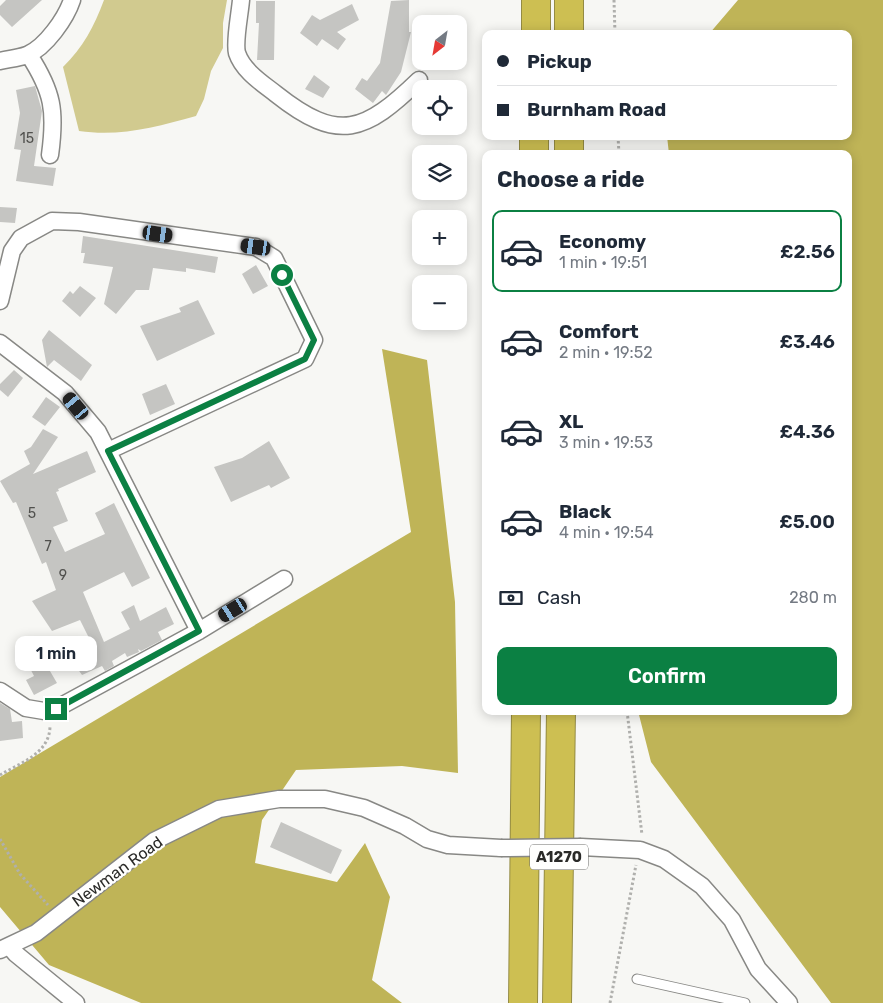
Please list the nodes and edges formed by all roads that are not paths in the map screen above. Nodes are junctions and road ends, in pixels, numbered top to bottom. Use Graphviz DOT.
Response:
graph roads {
  1 [pos="72,0"];
  2 [pos="241,0"];
  3 [pos="536,0"];
  4 [pos="569,0"];
  5 [pos="536,30"];
  6 [pos="569,30"];
  7 [pos="29,55"];
  8 [pos="0,61"];
  9 [pos="412,87"];
  10 [pos="50,155"];
  11 [pos="0,301"];
  12 [pos="0,342"];
  13 [pos="108,451"];
  14 [pos="284,579"];
  15 [pos="199,631"];
  16 [pos="0,690"];
  17 [pos="526,715"];
  18 [pos="561,715"];
  19 [pos="5,948"];
  20 [pos="637,980"];
  21 [pos="76,1003"];
  22 [pos="523,1003"];
  23 [pos="557,1003"];
  24 [pos="745,1003"];
  25 [pos="789,1003"];
  1 -- 7 [label="street"];
  2 -- 9 [label="street"];
  3 -- 5 [label="highway"];
  4 -- 6 [label="highway"];
  7 -- 8 [label="street"];
  7 -- 10 [label="street"];
  11 -- 13 [label="street"];
  12 -- 13 [label="street"];
  13 -- 15 [label="street"];
  14 -- 15 [label="street"];
  15 -- 16 [label="street"];
  17 -- 22 [label="highway, A1270"];
  18 -- 23 [label="highway, A1270"];
  19 -- 21 [label="street"];
  19 -- 25 [label="street, Newman Road, bridge"];
  20 -- 24 [label="lane"];
}
